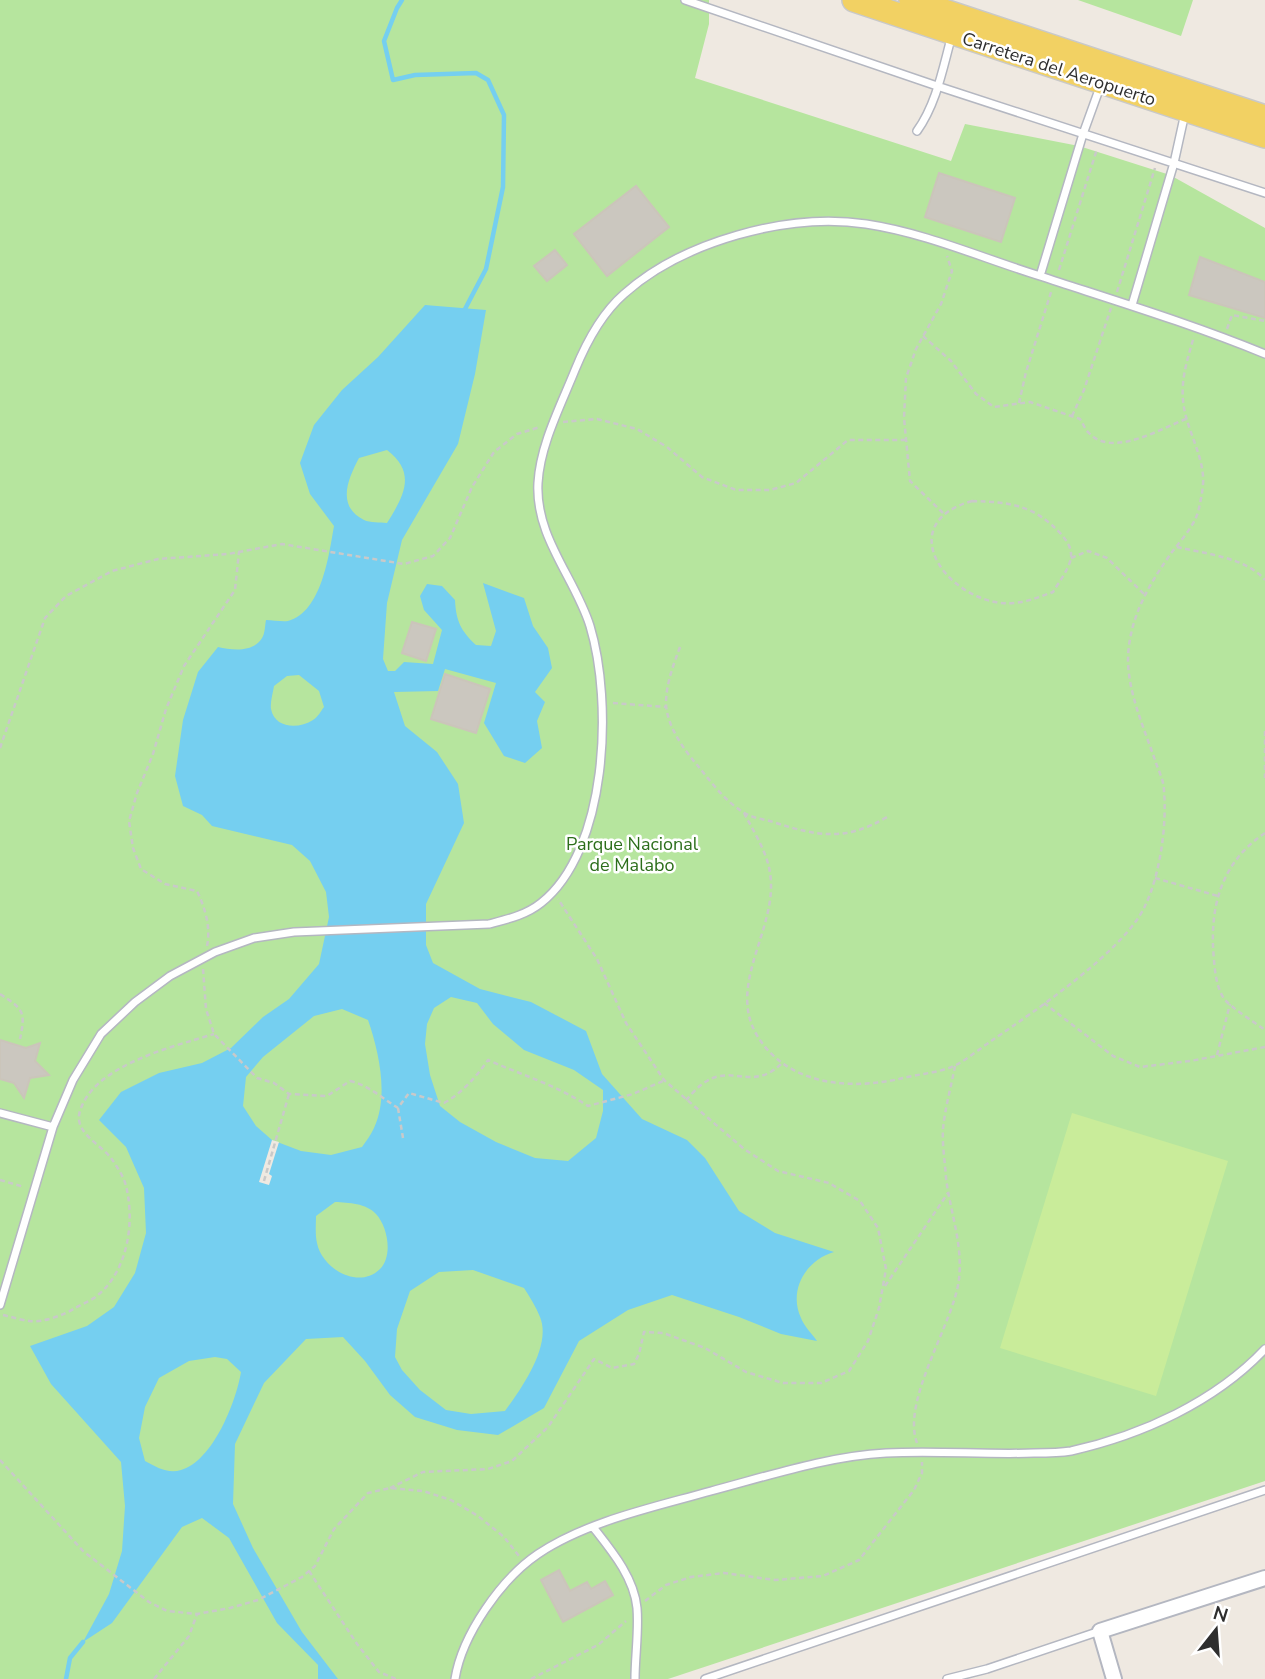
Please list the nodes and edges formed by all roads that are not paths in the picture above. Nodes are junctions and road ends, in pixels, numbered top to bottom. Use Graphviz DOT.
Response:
graph roads {
  1 [pos="685,0"];
  2 [pos="854,0"];
  3 [pos="911,0"];
  4 [pos="941,6"];
  5 [pos="952,34"];
  6 [pos="1101,83"];
  7 [pos="937,86"];
  8 [pos="1186,110"];
  9 [pos="1265,117"];
  10 [pos="917,131"];
  11 [pos="1083,134"];
  12 [pos="1265,136"];
  13 [pos="1174,163"];
  14 [pos="1265,193"];
  15 [pos="1040,276"];
  16 [pos="1132,305"];
  17 [pos="1265,354"];
  18 [pos="0,1113"];
  19 [pos="52,1127"];
  20 [pos="0,1305"];
  21 [pos="1265,1349"];
  22 [pos="1265,1490"];
  23 [pos="593,1527"];
  24 [pos="1265,1578"];
  25 [pos="1100,1631"];
  26 [pos="455,1679"];
  27 [pos="635,1679"];
  28 [pos="705,1679"];
  29 [pos="947,1679"];
  30 [pos="1114,1679"];
  1 -- 7 [label="lane"];
  2 -- 5 [label="main road, Carretera del Aeropuerto"];
  3 -- 4 [label="main road, Carretera del Aeropuerto"];
  4 -- 5 [label="street"];
  4 -- 9 [label="main road, Carretera del Aeropuerto"];
  5 -- 6 [label="main road, Carretera del Aeropuerto"];
  5 -- 7 [label="lane"];
  6 -- 8 [label="main road, Carretera del Aeropuerto"];
  6 -- 11 [label="lane"];
  7 -- 10 [label="lane"];
  7 -- 11 [label="lane"];
  8 -- 12 [label="main road, Carretera del Aeropuerto"];
  8 -- 13 [label="lane"];
  11 -- 13 [label="lane"];
  11 -- 15 [label="lane"];
  13 -- 14 [label="lane"];
  13 -- 16 [label="lane"];
  15 -- 16 [label="lane"];
  15 -- 19 [label="lane"];
  16 -- 17 [label="lane"];
  18 -- 19 [label="lane"];
  19 -- 20 [label="lane"];
  21 -- 23 [label="lane"];
  22 -- 28 [label="lane"];
  23 -- 26 [label="lane"];
  23 -- 27 [label="lane"];
  24 -- 25 [label="street"];
  25 -- 29 [label="lane"];
  25 -- 30 [label="street"];
}
